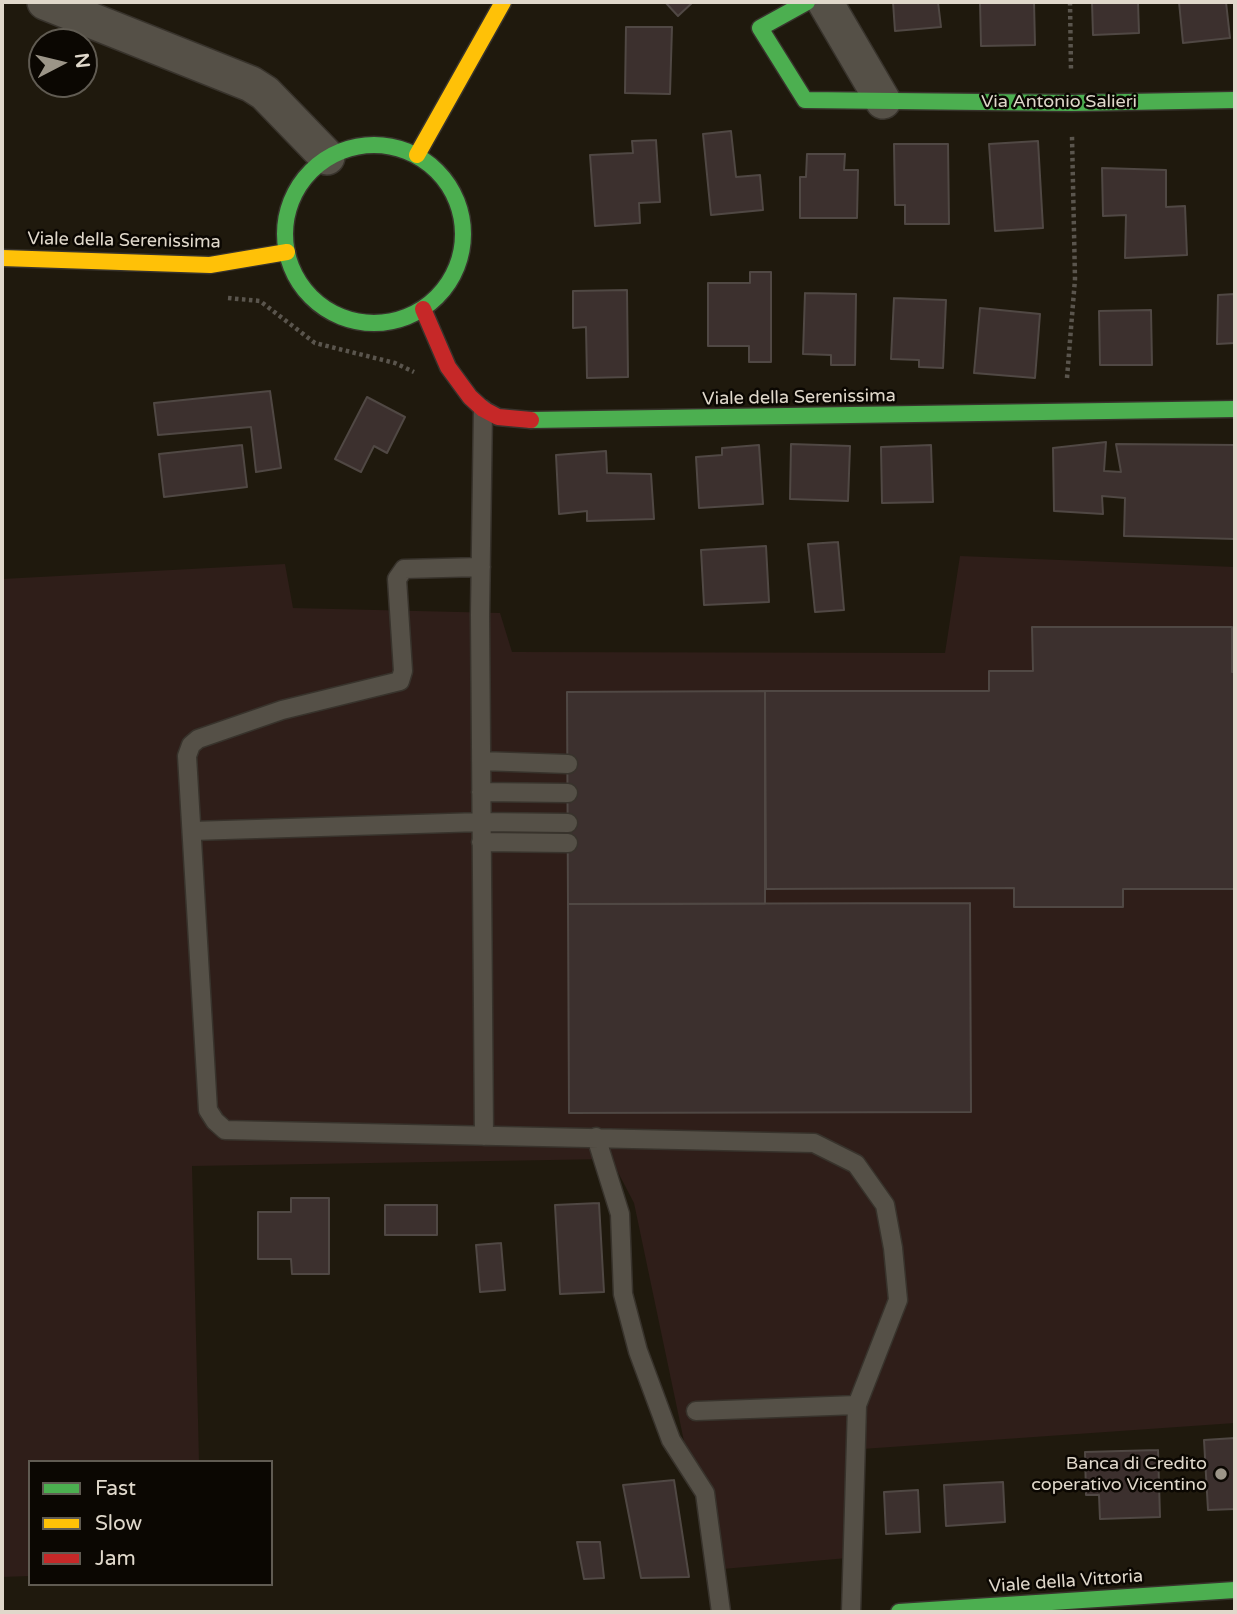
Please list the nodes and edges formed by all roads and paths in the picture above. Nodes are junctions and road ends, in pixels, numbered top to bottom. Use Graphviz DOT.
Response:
graph roads {
  1 [pos="46,2"];
  2 [pos="503,2"];
  3 [pos="807,2"];
  4 [pos="825,2"];
  5 [pos="1070,2"];
  6 [pos="1235,100"];
  7 [pos="883,101"];
  8 [pos="1072,103"];
  9 [pos="417,155"];
  10 [pos="327,157"];
  11 [pos="286,252"];
  12 [pos="2,258"];
  13 [pos="423,309"];
  14 [pos="1235,410"];
  15 [pos="1064,412"];
  16 [pos="490,413"];
  17 [pos="481,566"];
  18 [pos="481,801"];
  19 [pos="568,803"];
  20 [pos="192,831"];
  21 [pos="484,1136"];
  22 [pos="596,1137"];
  23 [pos="857,1405"];
  24 [pos="696,1410"];
  25 [pos="1213,1598"];
  26 [pos="721,1612"];
  27 [pos="851,1612"];
  28 [pos="915,1612"];
  1 -- 10 [label="street"];
  2 -- 9 [label="street"];
  3 -- 7 [label="street, Via Antonio Salieri"];
  4 -- 7 [label="street"];
  5 -- 8 [label="path"];
  6 -- 8 [label="street, Via Antonio Salieri"];
  7 -- 8 [label="street, Via Antonio Salieri"];
  8 -- 15 [label="path"];
  9 -- 10 [label="street"];
  9 -- 13 [label="street"];
  10 -- 11 [label="street"];
  11 -- 12 [label="street, Viale della Serenissima"];
  11 -- 13 [label="street"];
  13 -- 16 [label="street"];
  14 -- 15 [label="street, Viale della Serenissima"];
  15 -- 16 [label="street, Viale della Serenissima"];
  16 -- 17 [label="lane"];
  17 -- 18 [label="lane"];
  17 -- 20 [label="lane"];
  18 -- 19 [label="lane"];
  18 -- 19 [label="lane"];
  18 -- 19 [label="lane"];
  18 -- 20 [label="lane"];
  18 -- 21 [label="lane"];
  20 -- 21 [label="lane"];
  21 -- 22 [label="lane"];
  22 -- 23 [label="lane"];
  22 -- 26 [label="lane"];
  23 -- 24 [label="lane"];
  23 -- 27 [label="lane"];
  25 -- 28 [label="street, Viale della Vittoria"];
}
